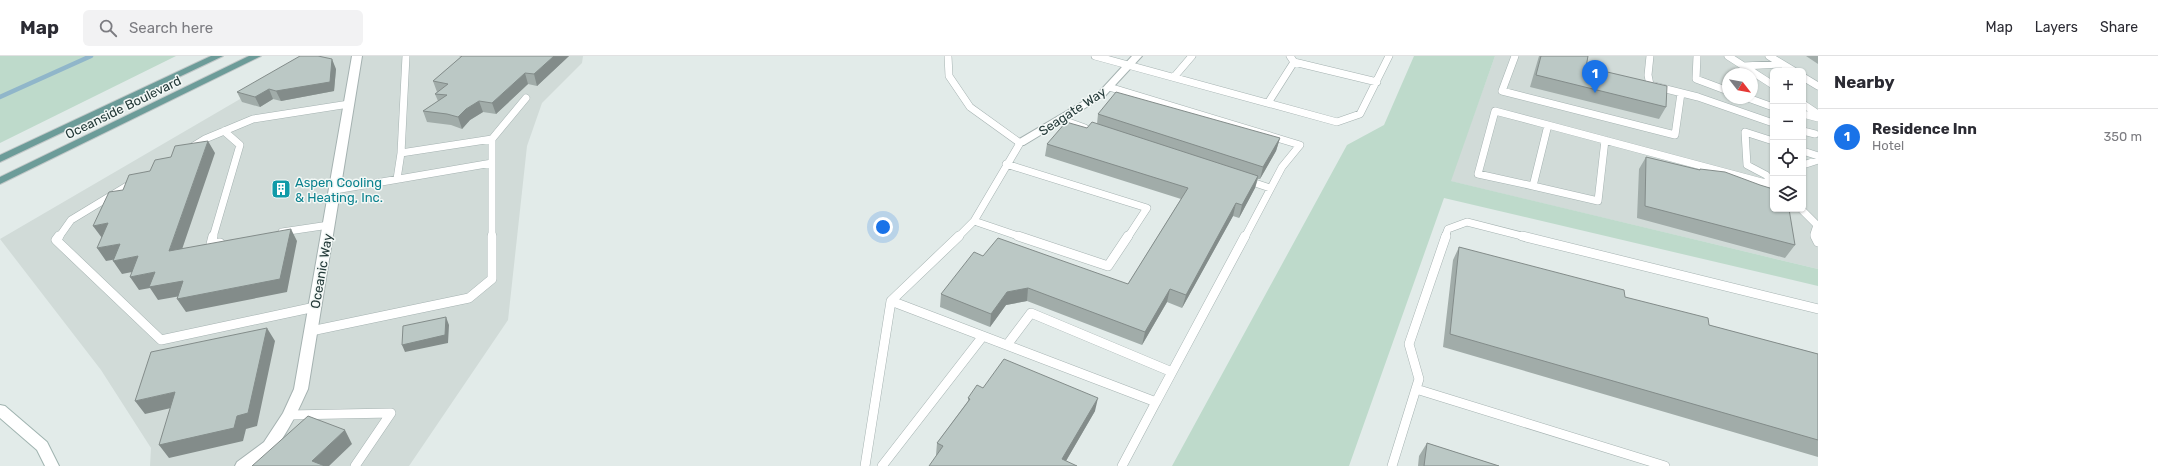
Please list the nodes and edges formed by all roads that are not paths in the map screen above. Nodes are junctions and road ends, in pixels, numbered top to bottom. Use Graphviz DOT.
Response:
graph roads {
  1 [pos="218,56"];
  2 [pos="256,56"];
  3 [pos="357,56"];
  4 [pos="406,56"];
  5 [pos="948,56"];
  6 [pos="1095,56"];
  7 [pos="1137,56"];
  8 [pos="1192,56"];
  9 [pos="1389,56"];
  10 [pos="1515,56"];
  11 [pos="1650,56"];
  12 [pos="1697,56"];
  13 [pos="1728,56"];
  14 [pos="1769,56"];
  15 [pos="1292,59"];
  16 [pos="1782,64"];
  17 [pos="1130,65"];
  18 [pos="1744,66"];
  19 [pos="1789,68"];
  20 [pos="1174,77"];
  21 [pos="1806,79"];
  22 [pos="1377,82"];
  23 [pos="1770,83"];
  24 [pos="1818,86"];
  25 [pos="1109,87"];
  26 [pos="1722,89"];
  27 [pos="1681,92"];
  28 [pos="526,98"];
  29 [pos="1758,102"];
  30 [pos="1268,103"];
  31 [pos="349,104"];
  32 [pos="1770,106"];
  33 [pos="1806,106"];
  34 [pos="1818,114"];
  35 [pos="1806,115"];
  36 [pos="1818,118"];
  37 [pos="1060,119"];
  38 [pos="1770,122"];
  39 [pos="1548,125"];
  40 [pos="1090,129"];
  41 [pos="224,131"];
  42 [pos="1806,132"];
  43 [pos="1817,134"];
  44 [pos="492,139"];
  45 [pos="1605,140"];
  46 [pos="1770,140"];
  47 [pos="1020,143"];
  48 [pos="185,151"];
  49 [pos="1806,152"];
  50 [pos="401,153"];
  51 [pos="1818,156"];
  52 [pos="0,159"];
  53 [pos="1818,160"];
  54 [pos="492,163"];
  55 [pos="1006,164"];
  56 [pos="1806,164"];
  57 [pos="1769,174"];
  58 [pos="1240,178"];
  59 [pos="397,179"];
  60 [pos="138,180"];
  61 [pos="0,181"];
  62 [pos="1770,182"];
  63 [pos="1534,186"];
  64 [pos="1270,188"];
  65 [pos="335,190"];
  66 [pos="1804,212"];
  67 [pos="974,222"];
  68 [pos="329,225"];
  69 [pos="274,234"];
  70 [pos="226,242"];
  71 [pos="1818,242"];
  72 [pos="891,301"];
  73 [pos="315,307"];
  74 [pos="1818,309"];
  75 [pos="311,331"];
  76 [pos="983,336"];
  77 [pos="1006,345"];
  78 [pos="1172,372"];
  79 [pos="1416,389"];
  80 [pos="1156,402"];
  81 [pos="0,410"];
  82 [pos="289,415"];
  83 [pos="52,466"];
  84 [pos="242,466"];
  85 [pos="355,466"];
  86 [pos="865,466"];
  87 [pos="882,466"];
  88 [pos="1122,466"];
  89 [pos="1392,466"];
  90 [pos="1665,466"];
  1 -- 52 [label="main road, Oceanside Boulevard"];
  2 -- 61 [label="main road, Oceanside Boulevard"];
  3 -- 31 [label="street, Oceanic Way"];
  4 -- 50 [label="lane"];
  5 -- 47 [label="lane"];
  6 -- 17 [label="lane"];
  7 -- 17 [label="street, Seagate Way"];
  8 -- 20 [label="lane"];
  9 -- 22 [label="lane"];
  10 -- 27 [label="lane"];
  11 -- 27 [label="lane"];
  12 -- 26 [label="lane"];
  13 -- 18 [label="lane"];
  14 -- 16 [label="lane"];
  15 -- 22 [label="lane"];
  15 -- 30 [label="lane"];
  16 -- 18 [label="lane"];
  16 -- 19 [label="lane"];
  17 -- 20 [label="lane"];
  17 -- 25 [label="street, Seagate Way"];
  18 -- 23 [label="lane"];
  20 -- 30 [label="lane"];
  21 -- 24 [label="lane"];
  22 -- 30 [label="lane"];
  25 -- 37 [label="street, Seagate Way"];
  25 -- 64 [label="lane"];
  27 -- 38 [label="lane"];
  28 -- 44 [label="lane"];
  29 -- 32 [label="lane"];
  31 -- 41 [label="lane"];
  31 -- 65 [label="street, Oceanic Way"];
  33 -- 34 [label="lane"];
  35 -- 36 [label="lane"];
  37 -- 40 [label="lane"];
  37 -- 47 [label="street, Seagate Way"];
  39 -- 45 [label="lane"];
  39 -- 63 [label="lane"];
  39 -- 63 [label="lane"];
  41 -- 48 [label="lane"];
  41 -- 70 [label="lane"];
  42 -- 43 [label="lane"];
  44 -- 50 [label="lane"];
  44 -- 54 [label="lane"];
  45 -- 62 [label="lane"];
  45 -- 63 [label="lane"];
  46 -- 57 [label="lane"];
  47 -- 55 [label="lane"];
  49 -- 51 [label="lane"];
  50 -- 59 [label="lane"];
  53 -- 56 [label="lane"];
  54 -- 59 [label="lane"];
  54 -- 75 [label="lane"];
  55 -- 67 [label="lane"];
  55 -- 67 [label="lane"];
  58 -- 64 [label="lane"];
  59 -- 65 [label="lane"];
  60 -- 73 [label="lane"];
  64 -- 78 [label="lane"];
  65 -- 68 [label="street, Oceanic Way"];
  66 -- 71 [label="lane"];
  67 -- 72 [label="lane"];
  68 -- 69 [label="lane"];
  68 -- 73 [label="street, Oceanic Way"];
  72 -- 76 [label="lane"];
  72 -- 86 [label="lane"];
  73 -- 75 [label="street, Oceanic Way"];
  74 -- 79 [label="lane"];
  75 -- 82 [label="street, Oceanic Way"];
  76 -- 77 [label="lane"];
  76 -- 87 [label="lane"];
  77 -- 78 [label="lane"];
  77 -- 80 [label="lane"];
  78 -- 80 [label="lane"];
  79 -- 89 [label="lane"];
  79 -- 90 [label="lane"];
  80 -- 88 [label="lane"];
  81 -- 83 [label="street"];
  82 -- 84 [label="street, Oceanic Way"];
  82 -- 85 [label="lane"];
}
